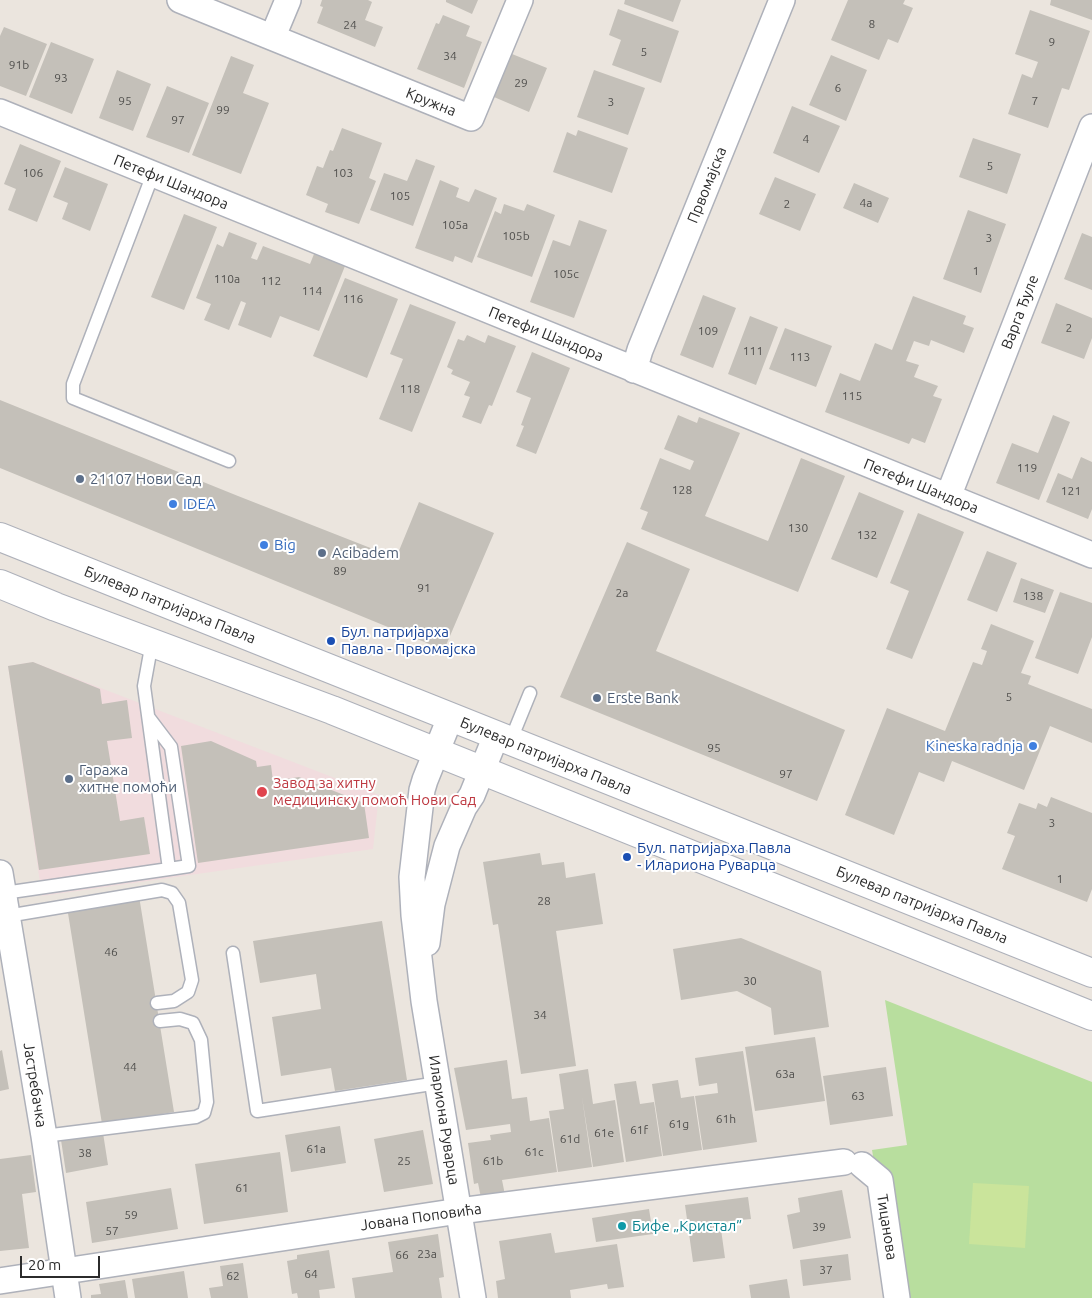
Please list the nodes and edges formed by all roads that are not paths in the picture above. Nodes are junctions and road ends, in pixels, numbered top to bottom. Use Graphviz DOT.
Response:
graph roads {
  1 [pos="180,0"];
  2 [pos="288,0"];
  3 [pos="520,0"];
  4 [pos="782,0"];
  5 [pos="273,36"];
  6 [pos="0,112"];
  7 [pos="1092,127"];
  8 [pos="153,174"];
  9 [pos="634,370"];
  10 [pos="229,462"];
  11 [pos="948,497"];
  12 [pos="0,537"];
  13 [pos="1092,555"];
  14 [pos="0,584"];
  15 [pos="152,642"];
  16 [pos="530,693"];
  17 [pos="148,717"];
  18 [pos="450,718"];
  19 [pos="503,739"];
  20 [pos="436,751"];
  21 [pos="482,770"];
  22 [pos="169,869"];
  23 [pos="4,894"];
  24 [pos="233,953"];
  25 [pos="1092,973"];
  26 [pos="424,1001"];
  27 [pos="157,1003"];
  28 [pos="1092,1016"];
  29 [pos="160,1021"];
  30 [pos="438,1083"];
  31 [pos="44,1136"];
  32 [pos="853,1163"];
  33 [pos="459,1211"];
  34 [pos="64,1271"];
  35 [pos="0,1281"];
  36 [pos="68,1298"];
  37 [pos="473,1298"];
  38 [pos="897,1298"];
  1 -- 5 [label="street, Кружна"];
  2 -- 5 [label="street"];
  3 -- 5 [label="street, Кружна"];
  4 -- 9 [label="street, Првомајска"];
  6 -- 8 [label="street, Петефи Шандора"];
  7 -- 11 [label="street, Варга Ђуле"];
  8 -- 9 [label="street, Петефи Шандора"];
  8 -- 10 [label="lane"];
  9 -- 11 [label="street, Петефи Шандора"];
  11 -- 13 [label="street, Петефи Шандора"];
  12 -- 18 [label="main road, Булевар патријарха Павла"];
  14 -- 15 [label="main road"];
  15 -- 17 [label="lane"];
  15 -- 20 [label="main road"];
  16 -- 19 [label="lane"];
  17 -- 22 [label="lane"];
  17 -- 22 [label="lane"];
  18 -- 19 [label="main road, Булевар патријарха Павла"];
  18 -- 20 [label="street, Илариона Руварца"];
  19 -- 21 [label="street, Илариона Руварца"];
  19 -- 25 [label="main road, Булевар патријарха Павла"];
  20 -- 21 [label="main road"];
  20 -- 26 [label="street, Илариона Руварца"];
  21 -- 26 [label="street, Илариона Руварца"];
  21 -- 28 [label="main road"];
  22 -- 23 [label="lane"];
  23 -- 27 [label="lane"];
  23 -- 31 [label="street, Јастребачка"];
  24 -- 30 [label="lane"];
  26 -- 30 [label="street, Илариона Руварца"];
  29 -- 31 [label="lane"];
  30 -- 33 [label="street, Илариона Руварца"];
  31 -- 34 [label="street, Јастребачка"];
  32 -- 33 [label="street, Јована Поповића"];
  32 -- 38 [label="street, Тицанова"];
  33 -- 34 [label="street, Јована Поповића"];
  33 -- 37 [label="street, Илариона Руварца"];
  34 -- 35 [label="street, Јована Поповића"];
  34 -- 36 [label="street, Јастребачка"];
}
